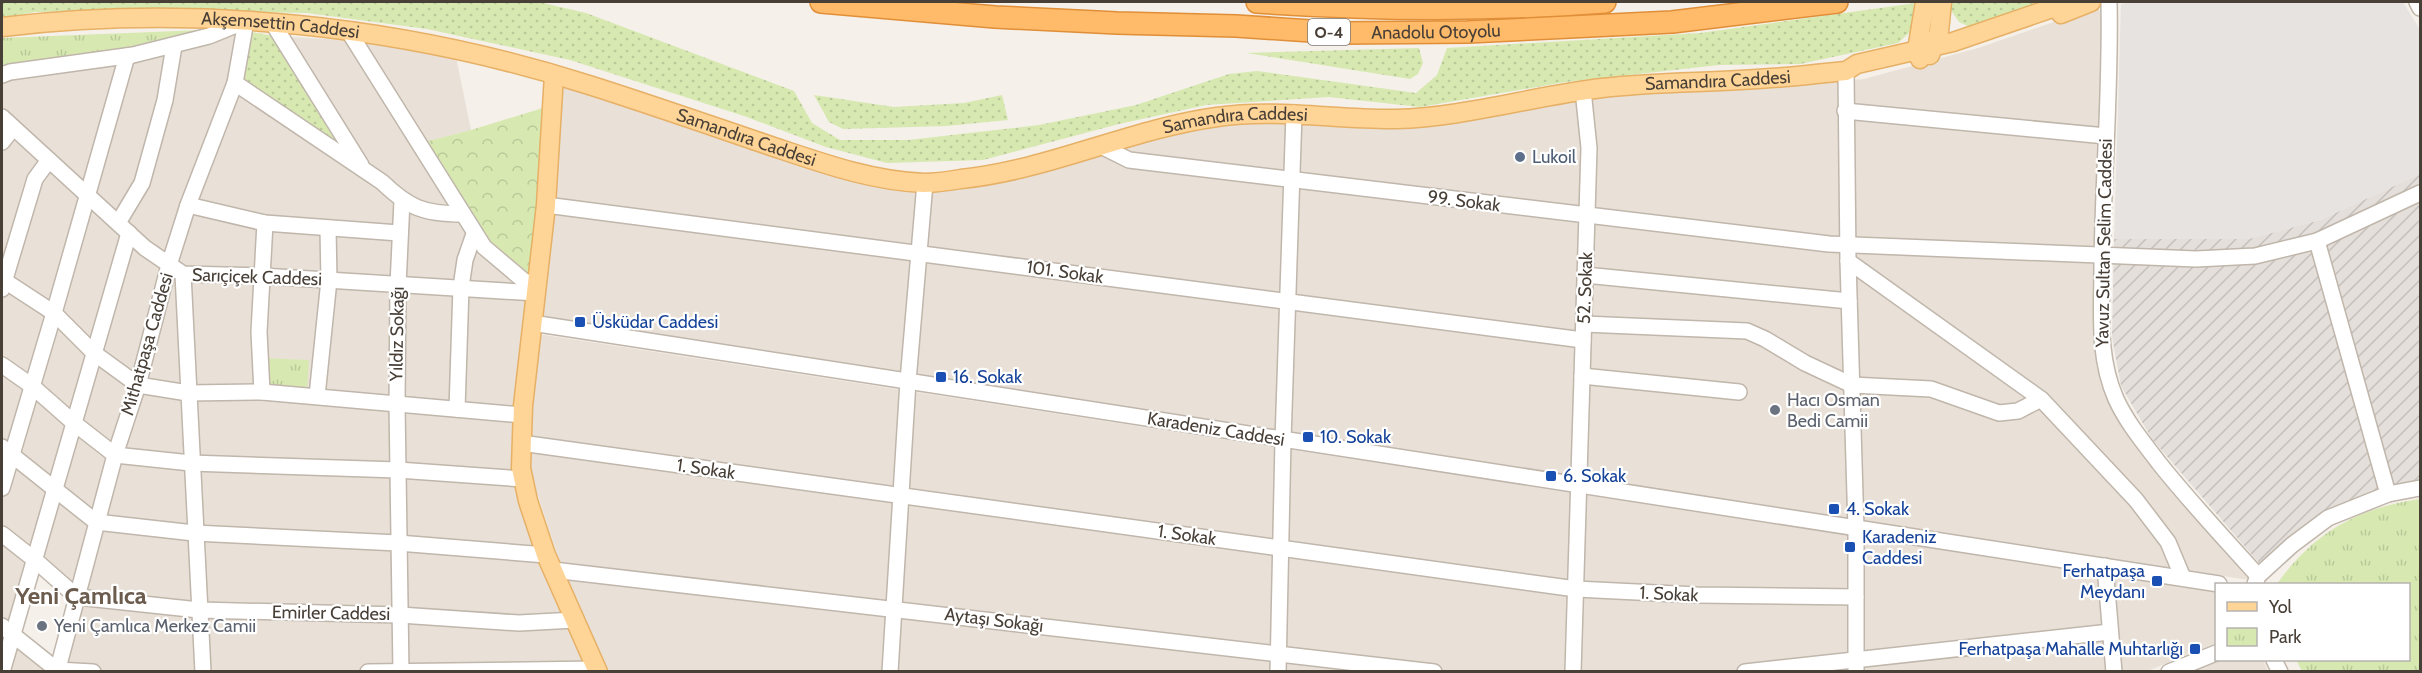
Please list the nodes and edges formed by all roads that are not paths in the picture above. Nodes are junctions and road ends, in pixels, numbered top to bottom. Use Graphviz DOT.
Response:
graph roads {
  1 [pos="821,2"];
  2 [pos="1257,2"];
  3 [pos="1605,2"];
  4 [pos="1837,2"];
  5 [pos="1925,2"];
  6 [pos="1942,2"];
  7 [pos="2070,2"];
  8 [pos="2091,2"];
  9 [pos="2109,2"];
  10 [pos="2416,2"];
  11 [pos="2421,8"];
  12 [pos="246,21"];
  13 [pos="272,22"];
  14 [pos="2,27"];
  15 [pos="1921,27"];
  16 [pos="349,32"];
  17 [pos="1970,35"];
  18 [pos="174,46"];
  19 [pos="1925,53"];
  20 [pos="127,56"];
  21 [pos="1890,56"];
  22 [pos="1846,70"];
  23 [pos="2,75"];
  24 [pos="554,75"];
  25 [pos="235,83"];
  26 [pos="1583,90"];
  27 [pos="1845,111"];
  28 [pos="1294,113"];
  29 [pos="2,117"];
  30 [pos="13,128"];
  31 [pos="2106,136"];
  32 [pos="2,142"];
  33 [pos="1101,146"];
  34 [pos="50,160"];
  35 [pos="364,170"];
  36 [pos="1291,180"];
  37 [pos="925,183"];
  38 [pos="2421,193"];
  39 [pos="88,195"];
  40 [pos="402,201"];
  41 [pos="546,205"];
  42 [pos="188,206"];
  43 [pos="462,214"];
  44 [pos="1587,215"];
  45 [pos="265,223"];
  46 [pos="124,228"];
  47 [pos="328,229"];
  48 [pos="399,233"];
  49 [pos="474,234"];
  50 [pos="2317,241"];
  51 [pos="1847,244"];
  52 [pos="919,252"];
  53 [pos="2102,255"];
  54 [pos="1848,261"];
  55 [pos="169,265"];
  56 [pos="183,274"];
  57 [pos="1585,275"];
  58 [pos="262,276"];
  59 [pos="329,280"];
  60 [pos="2,284"];
  61 [pos="398,285"];
  62 [pos="461,287"];
  63 [pos="536,290"];
  64 [pos="1287,301"];
  65 [pos="1849,301"];
  66 [pos="54,313"];
  67 [pos="532,323"];
  68 [pos="1584,324"];
  69 [pos="1583,340"];
  70 [pos="94,353"];
  71 [pos="2,365"];
  72 [pos="1582,376"];
  73 [pos="908,381"];
  74 [pos="138,385"];
  75 [pos="1852,385"];
  76 [pos="32,386"];
  77 [pos="262,392"];
  78 [pos="1739,392"];
  79 [pos="188,393"];
  80 [pos="317,396"];
  81 [pos="2041,399"];
  82 [pos="397,404"];
  83 [pos="457,409"];
  84 [pos="522,415"];
  85 [pos="74,423"];
  86 [pos="1283,440"];
  87 [pos="521,444"];
  88 [pos="7,451"];
  89 [pos="115,455"];
  90 [pos="191,463"];
  91 [pos="398,470"];
  92 [pos="522,479"];
  93 [pos="1579,486"];
  94 [pos="2,488"];
  95 [pos="2421,488"];
  96 [pos="55,490"];
  97 [pos="2388,494"];
  98 [pos="900,496"];
  99 [pos="96,522"];
  100 [pos="1856,529"];
  101 [pos="194,533"];
  102 [pos="2,534"];
  103 [pos="398,543"];
  104 [pos="1281,548"];
  105 [pos="35,560"];
  106 [pos="549,562"];
  107 [pos="2105,566"];
  108 [pos="2183,578"];
  109 [pos="2257,580"];
  110 [pos="2215,584"];
  111 [pos="1576,589"];
  112 [pos="77,597"];
  113 [pos="1856,597"];
  114 [pos="895,608"];
  115 [pos="199,610"];
  116 [pos="400,615"];
  117 [pos="575,620"];
  118 [pos="7,630"];
  119 [pos="2110,632"];
  120 [pos="1279,653"];
  121 [pos="2215,654"];
  122 [pos="1856,666"];
  123 [pos="598,670"];
  124 [pos="57,671"];
  125 [pos="401,671"];
  126 [pos="2,672"];
  127 [pos="93,672"];
  128 [pos="203,672"];
  129 [pos="368,672"];
  130 [pos="890,672"];
  131 [pos="1278,672"];
  132 [pos="1434,672"];
  133 [pos="1574,672"];
  134 [pos="1745,672"];
  135 [pos="2114,672"];
  136 [pos="2169,672"];
  1 -- 4 [label="highway, Anadolu Otoyolu / O-4"];
  2 -- 3 [label="highway, Anadolu Otoyolu / O-4"];
  5 -- 15 [label="main road"];
  6 -- 17 [label="main road"];
  6 -- 19 [label="main road"];
  7 -- 17 [label="main road, Samandıra Caddesi"];
  8 -- 19 [label="main road"];
  9 -- 31 [label="street, Yavuz Sultan Selim Caddesi"];
  10 -- 11 [label="street"];
  12 -- 13 [label="main road, Akşemsettin Caddesi"];
  12 -- 14 [label="main road, Akşemsettin Caddesi"];
  12 -- 18 [label="street"];
  12 -- 25 [label="street, Mithatpaşa Caddesi"];
  13 -- 16 [label="main road, Akşemsettin Caddesi"];
  13 -- 35 [label="street"];
  15 -- 19 [label="main road"];
  15 -- 21 [label="main road"];
  16 -- 24 [label="main road, Akşemsettin Caddesi"];
  16 -- 43 [label="street"];
  17 -- 19 [label="main road, Samandıra Caddesi"];
  18 -- 20 [label="street"];
  18 -- 46 [label="street"];
  19 -- 21 [label="main road, Samandıra Caddesi"];
  19 -- 22 [label="main road"];
  20 -- 23 [label="street"];
  20 -- 39 [label="street"];
  21 -- 22 [label="main road, Samandıra Caddesi"];
  22 -- 26 [label="main road, Samandıra Caddesi"];
  22 -- 27 [label="street"];
  24 -- 37 [label="main road, Samandıra Caddesi"];
  24 -- 41 [label="main road"];
  25 -- 35 [label="street"];
  25 -- 42 [label="street, Mithatpaşa Caddesi"];
  26 -- 28 [label="main road, Samandıra Caddesi"];
  26 -- 44 [label="street, 52. Sokak"];
  27 -- 31 [label="street"];
  27 -- 51 [label="street"];
  28 -- 33 [label="main road, Samandıra Caddesi"];
  28 -- 36 [label="street"];
  29 -- 30 [label="street, Sarıçiçek Caddesi"];
  30 -- 32 [label="street"];
  30 -- 34 [label="street, Sarıçiçek Caddesi"];
  31 -- 53 [label="street, Yavuz Sultan Selim Caddesi"];
  33 -- 36 [label="street, 99. Sokak"];
  33 -- 37 [label="main road, Samandıra Caddesi"];
  34 -- 39 [label="street, Sarıçiçek Caddesi"];
  34 -- 60 [label="street"];
  35 -- 40 [label="street"];
  36 -- 44 [label="street, 99. Sokak"];
  36 -- 64 [label="street"];
  37 -- 52 [label="street"];
  38 -- 50 [label="street"];
  39 -- 46 [label="street, Sarıçiçek Caddesi"];
  39 -- 66 [label="street"];
  40 -- 43 [label="street"];
  40 -- 48 [label="street, Yıldız Sokağı"];
  41 -- 52 [label="street, 101. Sokak"];
  41 -- 63 [label="main road"];
  42 -- 45 [label="street"];
  42 -- 55 [label="street, Mithatpaşa Caddesi"];
  43 -- 49 [label="street"];
  44 -- 51 [label="street, 99. Sokak"];
  44 -- 57 [label="street, 52. Sokak"];
  45 -- 47 [label="street"];
  45 -- 58 [label="street"];
  46 -- 55 [label="street, Sarıçiçek Caddesi"];
  46 -- 70 [label="street"];
  47 -- 48 [label="street"];
  47 -- 59 [label="street"];
  48 -- 61 [label="street, Yıldız Sokağı"];
  49 -- 62 [label="street"];
  49 -- 63 [label="street"];
  50 -- 53 [label="street"];
  50 -- 97 [label="street"];
  51 -- 53 [label="street"];
  51 -- 54 [label="street"];
  52 -- 64 [label="street, 101. Sokak"];
  52 -- 73 [label="street"];
  53 -- 109 [label="street, Yavuz Sultan Selim Caddesi"];
  54 -- 65 [label="street"];
  54 -- 81 [label="street"];
  55 -- 56 [label="street, Sarıçiçek Caddesi"];
  55 -- 74 [label="street, Mithatpaşa Caddesi"];
  56 -- 58 [label="street, Sarıçiçek Caddesi"];
  56 -- 79 [label="street"];
  57 -- 65 [label="street"];
  57 -- 68 [label="street, 52. Sokak"];
  58 -- 59 [label="street, Sarıçiçek Caddesi"];
  58 -- 77 [label="street"];
  59 -- 61 [label="street, Sarıçiçek Caddesi"];
  59 -- 80 [label="street"];
  60 -- 66 [label="street"];
  61 -- 62 [label="street, Sarıçiçek Caddesi"];
  61 -- 82 [label="street, Yıldız Sokağı"];
  62 -- 63 [label="street, Sarıçiçek Caddesi"];
  62 -- 83 [label="street"];
  63 -- 67 [label="main road"];
  64 -- 69 [label="street, 101. Sokak"];
  64 -- 86 [label="street"];
  65 -- 75 [label="street"];
  66 -- 70 [label="street"];
  66 -- 76 [label="street"];
  67 -- 73 [label="street, Karadeniz Caddesi"];
  67 -- 84 [label="main road"];
  68 -- 69 [label="street, 52. Sokak"];
  68 -- 75 [label="street"];
  69 -- 72 [label="street, 52. Sokak"];
  70 -- 74 [label="street"];
  70 -- 85 [label="street"];
  71 -- 76 [label="street"];
  72 -- 78 [label="street"];
  72 -- 93 [label="street, 52. Sokak"];
  73 -- 86 [label="street, Karadeniz Caddesi"];
  73 -- 98 [label="street"];
  74 -- 79 [label="street"];
  74 -- 89 [label="street, Mithatpaşa Caddesi"];
  75 -- 81 [label="street"];
  75 -- 100 [label="street"];
  76 -- 85 [label="street"];
  76 -- 88 [label="street"];
  77 -- 79 [label="street"];
  77 -- 80 [label="street"];
  79 -- 90 [label="street"];
  80 -- 82 [label="street"];
  81 -- 108 [label="street"];
  82 -- 83 [label="street"];
  82 -- 91 [label="street, Yıldız Sokağı"];
  83 -- 84 [label="street"];
  84 -- 87 [label="main road"];
  85 -- 89 [label="street"];
  85 -- 96 [label="street"];
  86 -- 93 [label="street, Karadeniz Caddesi"];
  86 -- 104 [label="street"];
  87 -- 92 [label="main road"];
  87 -- 98 [label="street, 1. Sokak"];
  88 -- 94 [label="street"];
  88 -- 96 [label="street"];
  89 -- 90 [label="street"];
  89 -- 99 [label="street, Mithatpaşa Caddesi"];
  90 -- 91 [label="street"];
  90 -- 101 [label="street"];
  91 -- 92 [label="street"];
  91 -- 103 [label="street, Yıldız Sokağı"];
  92 -- 106 [label="main road"];
  93 -- 100 [label="street, Karadeniz Caddesi"];
  93 -- 111 [label="street"];
  95 -- 97 [label="street"];
  96 -- 99 [label="street"];
  96 -- 105 [label="street"];
  97 -- 109 [label="street"];
  98 -- 104 [label="street, 1. Sokak"];
  98 -- 114 [label="street"];
  99 -- 101 [label="street, Aytaşı Sokağı"];
  99 -- 112 [label="street, Mithatpaşa Caddesi"];
  100 -- 107 [label="street, Karadeniz Caddesi"];
  100 -- 113 [label="street"];
  101 -- 103 [label="street, Aytaşı Sokağı"];
  101 -- 115 [label="street"];
  102 -- 105 [label="street"];
  103 -- 106 [label="street, Aytaşı Sokağı"];
  103 -- 116 [label="street, Yıldız Sokağı"];
  104 -- 111 [label="street, 1. Sokak"];
  104 -- 120 [label="street"];
  105 -- 112 [label="street"];
  105 -- 118 [label="street"];
  106 -- 114 [label="street, Aytaşı Sokağı"];
  106 -- 117 [label="main road"];
  107 -- 108 [label="street, Karadeniz Caddesi"];
  107 -- 119 [label="street"];
  108 -- 110 [label="street, Karadeniz Caddesi"];
  111 -- 113 [label="street, 1. Sokak"];
  111 -- 133 [label="street"];
  112 -- 115 [label="street, Emirler Caddesi"];
  112 -- 124 [label="street, Mithatpaşa Caddesi"];
  113 -- 122 [label="street"];
  114 -- 120 [label="street, Aytaşı Sokağı"];
  114 -- 130 [label="street"];
  115 -- 116 [label="street, Emirler Caddesi"];
  115 -- 128 [label="street"];
  116 -- 117 [label="street, Emirler Caddesi"];
  116 -- 125 [label="street, Yıldız Sokağı"];
  117 -- 123 [label="main road"];
  118 -- 124 [label="street"];
  118 -- 126 [label="street"];
  119 -- 122 [label="street"];
  119 -- 135 [label="street"];
  120 -- 131 [label="street"];
  120 -- 132 [label="street, Aytaşı Sokağı"];
  121 -- 136 [label="street"];
  122 -- 134 [label="street"];
  123 -- 125 [label="street"];
  124 -- 127 [label="street"];
  125 -- 129 [label="street"];
}
